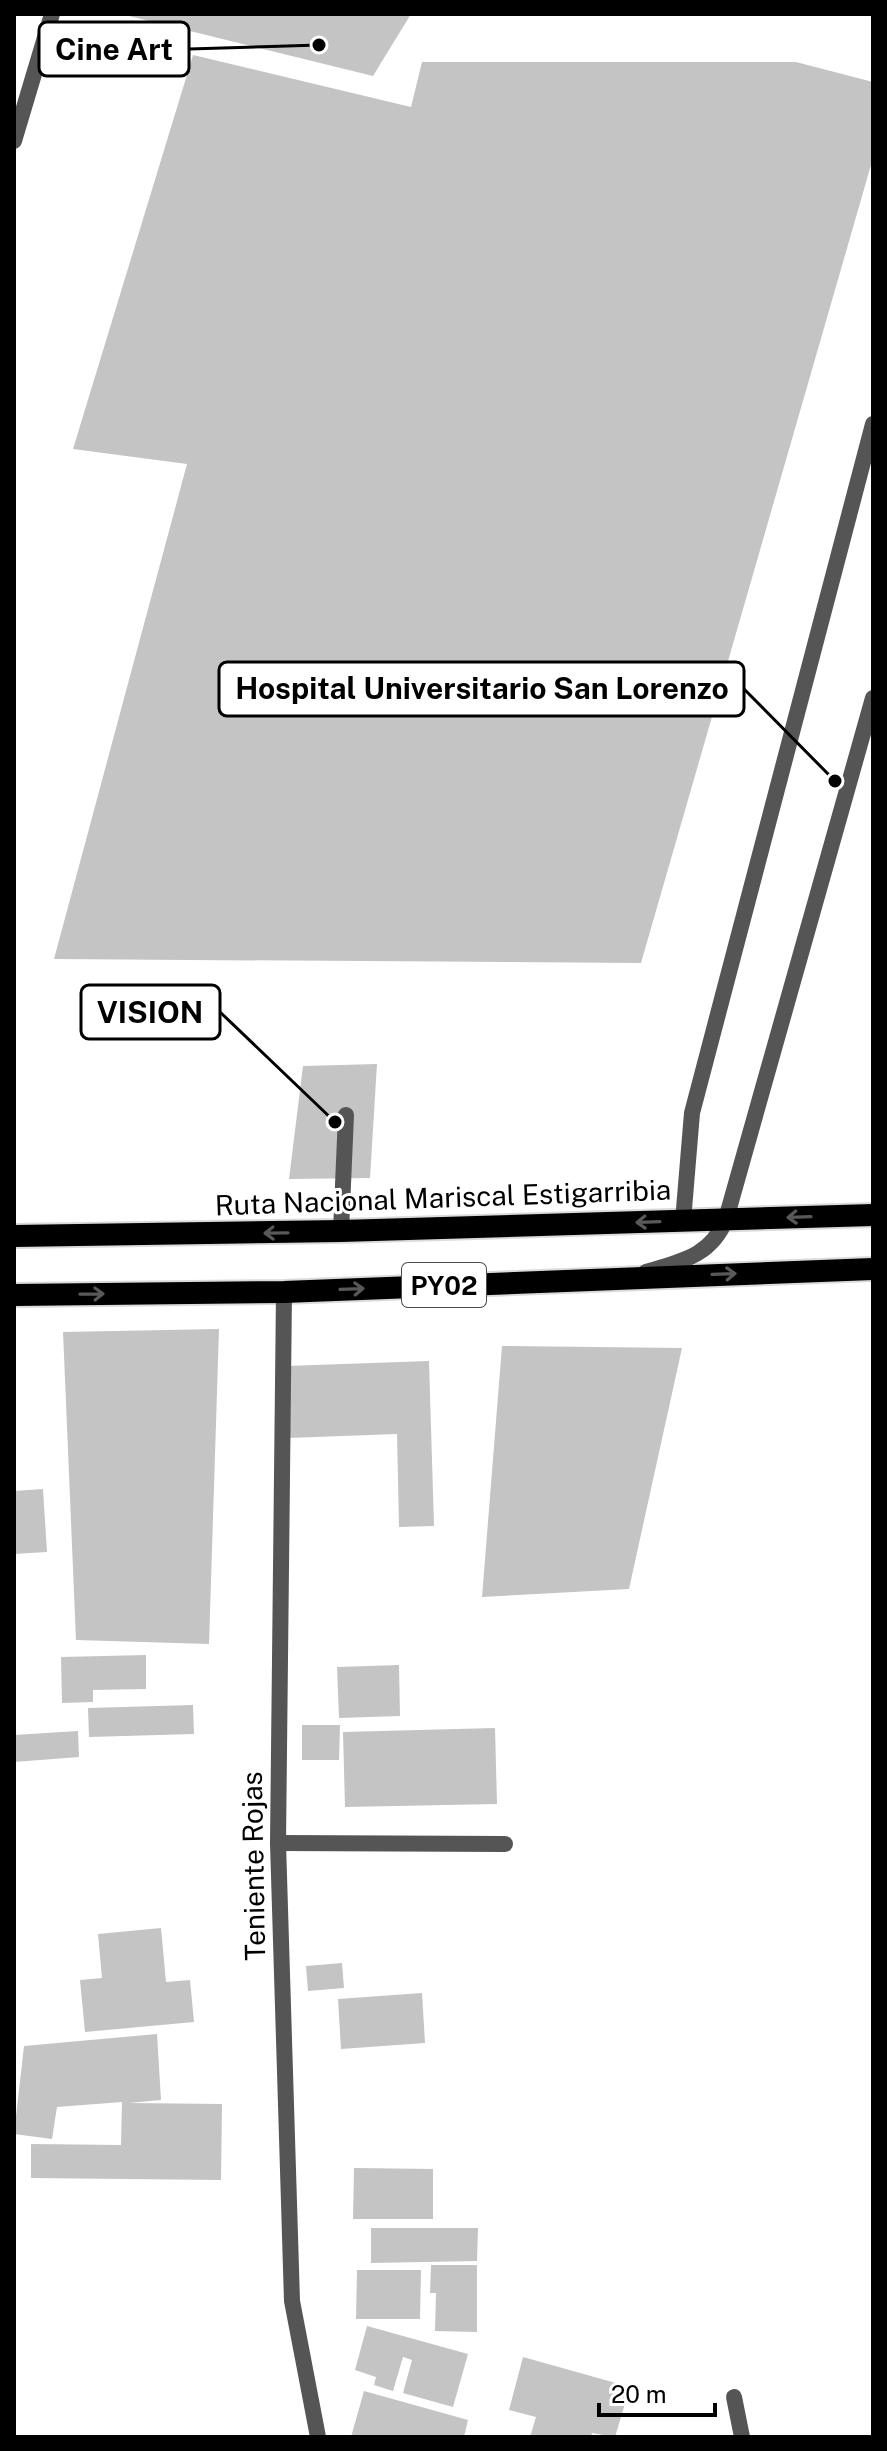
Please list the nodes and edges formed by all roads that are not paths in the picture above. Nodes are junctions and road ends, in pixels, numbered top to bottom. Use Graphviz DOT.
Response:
graph roads {
  1 [pos="52,14"];
  2 [pos="14,141"];
  3 [pos="873,424"];
  4 [pos="873,698"];
  5 [pos="346,1115"];
  6 [pos="873,1215"];
  7 [pos="726,1219"];
  8 [pos="683,1221"];
  9 [pos="341,1231"];
  10 [pos="14,1236"];
  11 [pos="873,1269"];
  12 [pos="629,1278"];
  13 [pos="284,1292"];
  14 [pos="14,1295"];
  15 [pos="278,1843"];
  16 [pos="505,1844"];
  17 [pos="734,2397"];
  18 [pos="318,2437"];
  19 [pos="742,2437"];
  1 -- 2 [label="street"];
  3 -- 8 [label="street"];
  4 -- 7 [label="street"];
  5 -- 9 [label="street"];
  6 -- 7 [label="highway, Ruta Nacional Mariscal Estigarribia / PY02, one-way"];
  7 -- 8 [label="highway, Ruta Nacional Mariscal Estigarribia / PY02"];
  7 -- 12 [label="street"];
  8 -- 9 [label="highway, Ruta Nacional Mariscal Estigarribia / PY02, one-way"];
  9 -- 10 [label="highway, Ruta Nacional Mariscal Estigarribia / PY02, one-way"];
  12 -- 11 [label="highway, PY02, one-way"];
  13 -- 12 [label="highway, PY02, one-way"];
  14 -- 13 [label="highway, PY02, one-way"];
  13 -- 15 [label="street, Teniente Rojas"];
  15 -- 16 [label="street"];
  15 -- 18 [label="street, Teniente Rojas"];
  17 -- 19 [label="street"];
}
